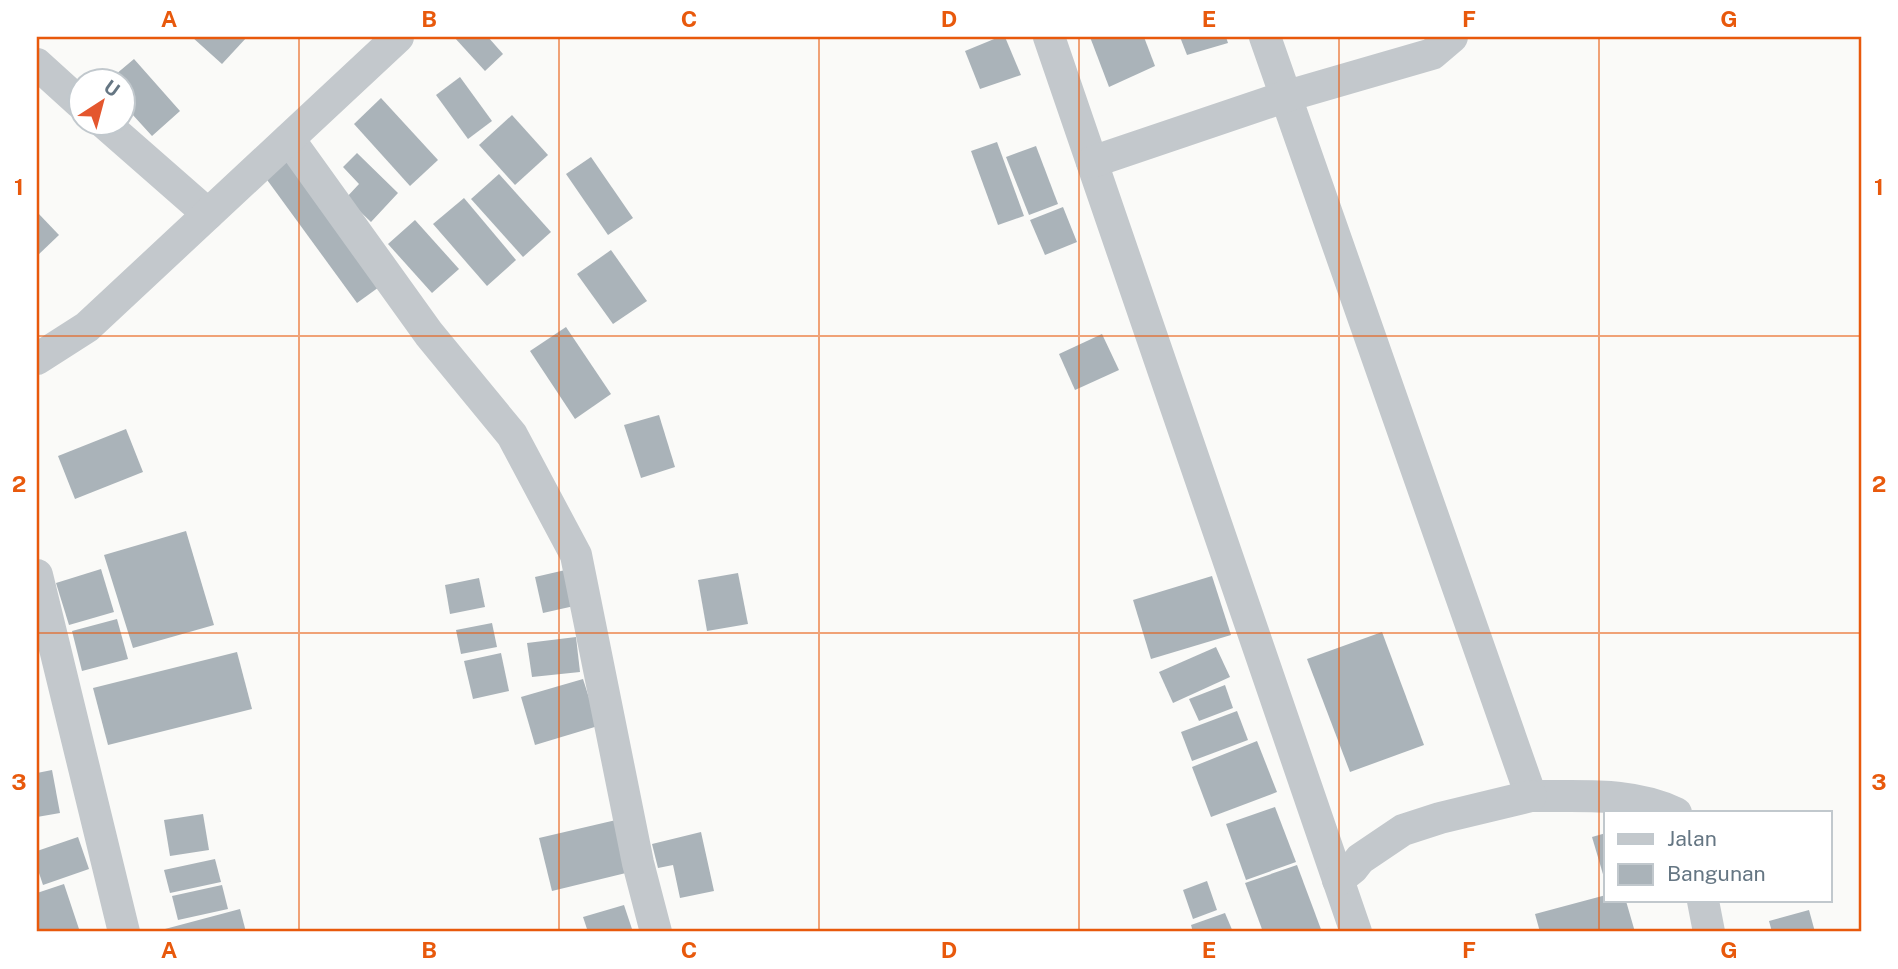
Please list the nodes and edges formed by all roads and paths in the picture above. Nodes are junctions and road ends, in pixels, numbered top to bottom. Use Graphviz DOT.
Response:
graph roads {
  1 [pos="398,37"];
  2 [pos="1049,37"];
  3 [pos="1265,37"];
  4 [pos="1452,37"];
  5 [pos="37,64"];
  6 [pos="66,90"];
  7 [pos="1287,96"];
  8 [pos="119,136"];
  9 [pos="289,139"];
  10 [pos="1092,162"];
  11 [pos="208,215"];
  12 [pos="37,359"];
  13 [pos="37,575"];
  14 [pos="1531,796"];
  15 [pos="1671,811"];
  16 [pos="1338,880"];
  17 [pos="1703,902"];
  18 [pos="124,932"];
  19 [pos="656,932"];
  20 [pos="1356,932"];
  21 [pos="1709,932"];
  1 -- 9 [label="street"];
  2 -- 10 [label="street"];
  3 -- 7 [label="street"];
  4 -- 7 [label="street"];
  5 -- 6 [label="street"];
  7 -- 10 [label="street"];
  7 -- 14 [label="street"];
  8 -- 11 [label="street"];
  9 -- 11 [label="street"];
  9 -- 19 [label="street"];
  10 -- 16 [label="street"];
  11 -- 12 [label="street"];
  13 -- 18 [label="street"];
  14 -- 15 [label="street"];
  14 -- 16 [label="street"];
  16 -- 20 [label="street"];
  17 -- 21 [label="street"];
}
